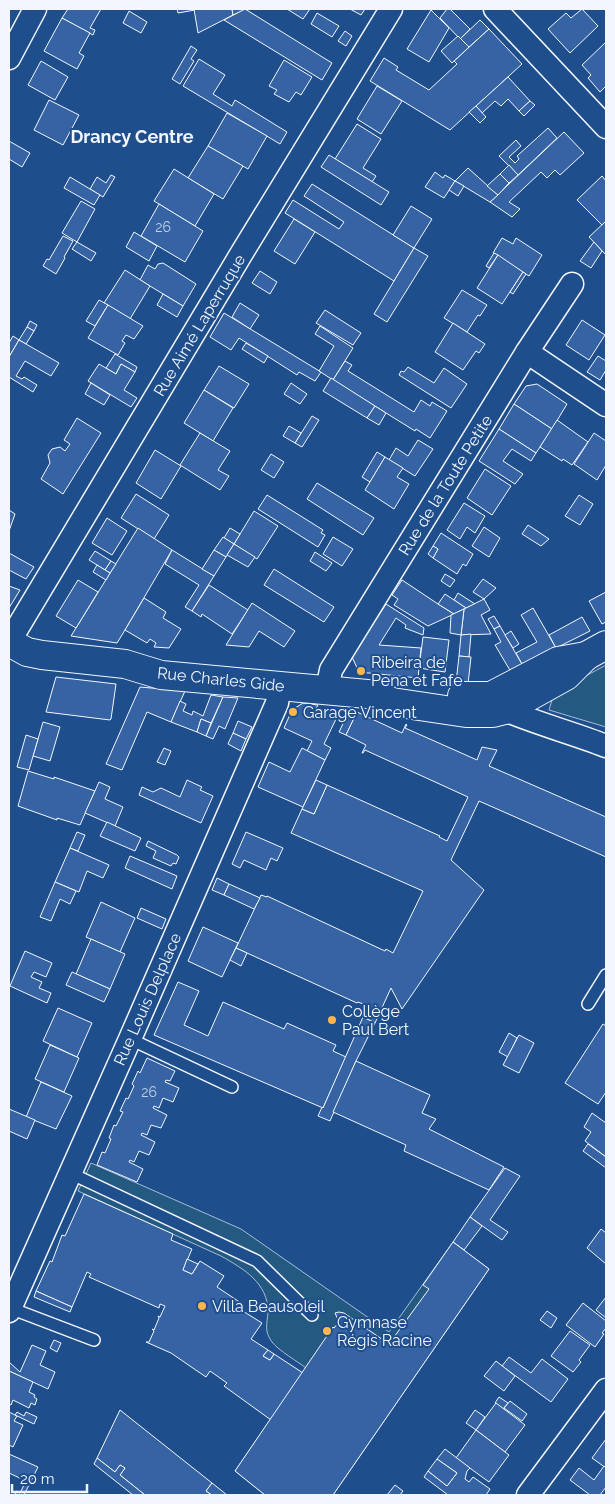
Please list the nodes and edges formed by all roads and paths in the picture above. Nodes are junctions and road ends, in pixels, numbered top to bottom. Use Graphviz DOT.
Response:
graph roads {
  1 [pos="35,9"];
  2 [pos="391,9"];
  3 [pos="495,9"];
  4 [pos="9,58"];
  5 [pos="606,127"];
  6 [pos="572,284"];
  7 [pos="527,352"];
  8 [pos="606,404"];
  9 [pos="9,642"];
  10 [pos="596,650"];
  11 [pos="280,685"];
  12 [pos="327,690"];
  13 [pos="498,703"];
  14 [pos="606,746"];
  15 [pos="606,975"];
  16 [pos="588,1004"];
  17 [pos="130,1038"];
  18 [pos="232,1087"];
  19 [pos="70,1174"];
  20 [pos="9,1309"];
  21 [pos="312,1315"];
  22 [pos="94,1340"];
  23 [pos="606,1390"];
  24 [pos="528,1495"];
  1 -- 4 [label="street"];
  2 -- 9 [label="street, Rue Aimé Laperruque"];
  3 -- 5 [label="street"];
  6 -- 7 [label="street, Rue de la Toute Petite"];
  7 -- 8 [label="street"];
  7 -- 12 [label="street, Rue de la Toute Petite"];
  9 -- 11 [label="street, Rue Charles Gide"];
  10 -- 13 [label="street, Rue Charles Gide"];
  11 -- 12 [label="street, Rue Charles Gide"];
  11 -- 17 [label="street, Rue Louis Delplace"];
  12 -- 13 [label="street, Rue Charles Gide"];
  13 -- 14 [label="street"];
  15 -- 16 [label="lane"];
  17 -- 18 [label="lane"];
  17 -- 19 [label="street, Rue Louis Delplace"];
  19 -- 20 [label="street, Rue Louis Delplace"];
  19 -- 21 [label="lane"];
  20 -- 22 [label="lane"];
  23 -- 24 [label="street"];
}
